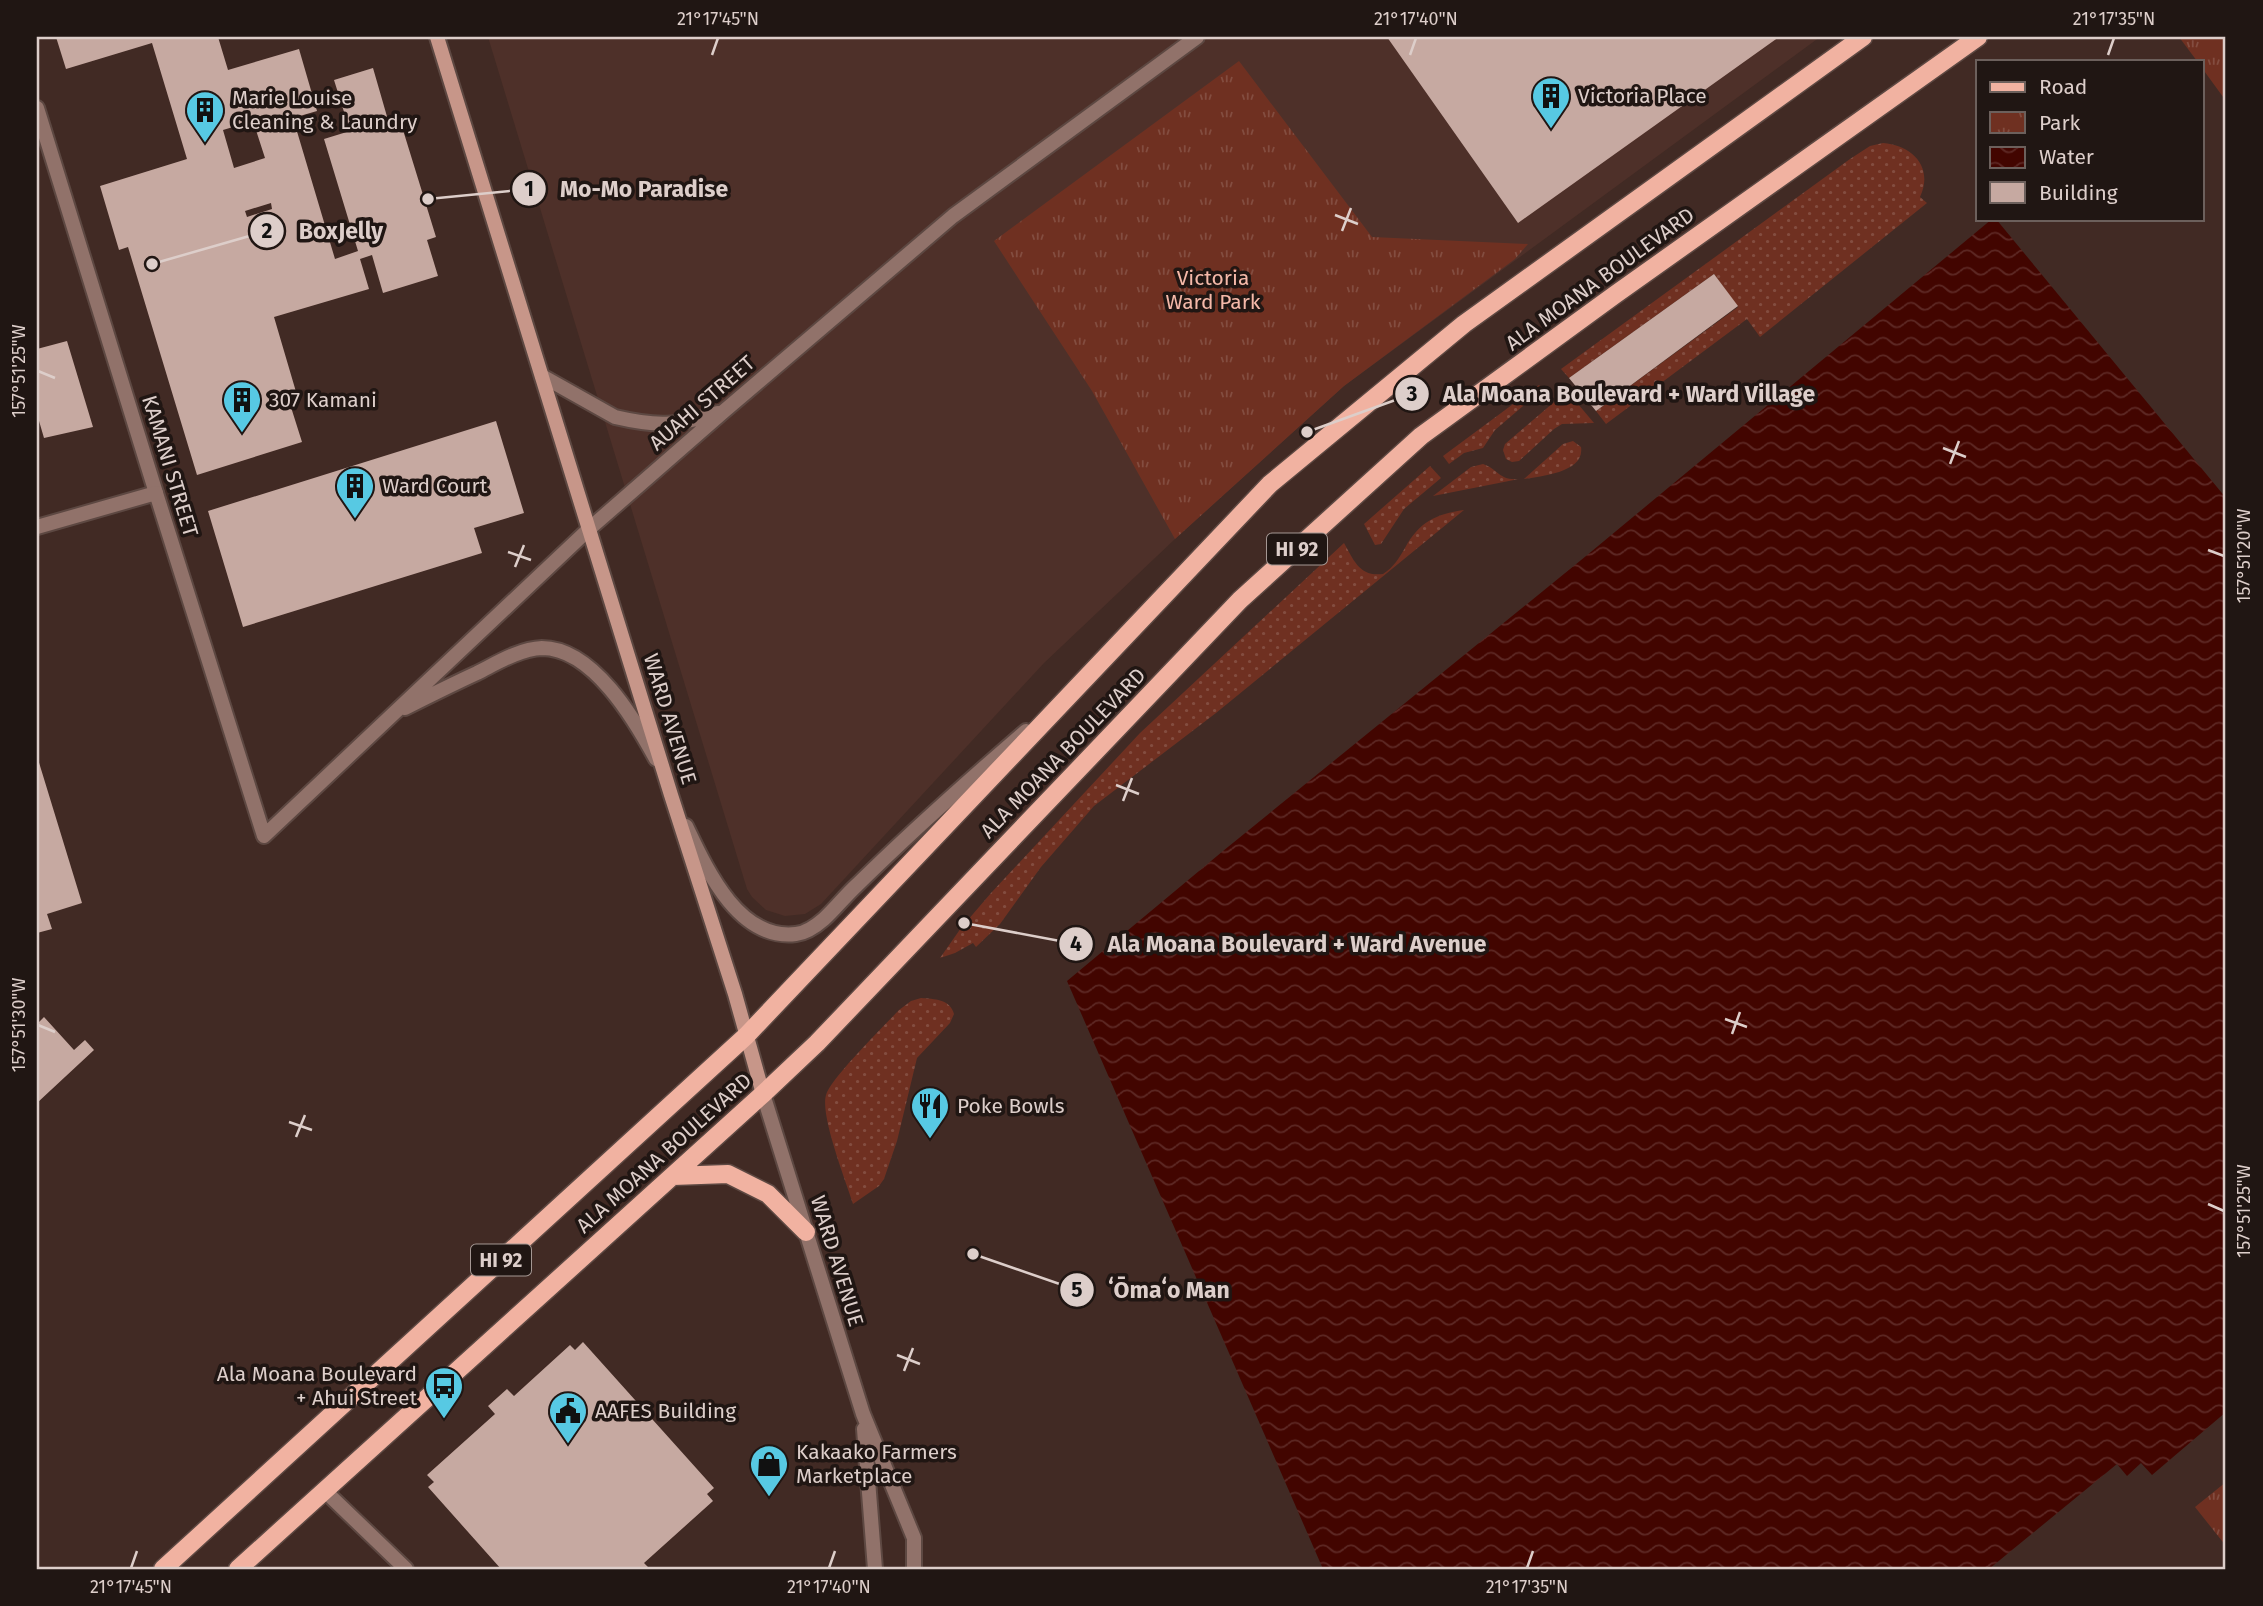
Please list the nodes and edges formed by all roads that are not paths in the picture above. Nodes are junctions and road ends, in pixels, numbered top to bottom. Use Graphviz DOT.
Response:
graph roads {
  1 [pos="437,37"];
  2 [pos="1197,37"];
  3 [pos="1863,37"];
  4 [pos="1978,37"];
  5 [pos="37,108"];
  6 [pos="542,376"];
  7 [pos="723,412"];
  8 [pos="156,493"];
  9 [pos="37,527"];
  10 [pos="589,529"];
  11 [pos="1076,688"];
  12 [pos="391,715"];
  13 [pos="671,795"];
  14 [pos="264,836"];
  15 [pos="746,1036"];
  16 [pos="763,1094"];
  17 [pos="673,1175"];
  18 [pos="806,1232"];
  19 [pos="863,1414"];
  20 [pos="325,1491"];
  21 [pos="163,1569"];
  22 [pos="238,1569"];
  23 [pos="406,1569"];
  24 [pos="876,1569"];
  25 [pos="914,1569"];
  1 -- 6 [label="main road, WARD AVENUE"];
  2 -- 7 [label="street, AUAHI STREET"];
  3 -- 11 [label="main road, ALA MOANA BOULEVARD / HI 92"];
  4 -- 16 [label="main road, ALA MOANA BOULEVARD / HI 92"];
  5 -- 8 [label="street, KAMANI STREET"];
  6 -- 7 [label="street"];
  6 -- 10 [label="main road, WARD AVENUE"];
  7 -- 10 [label="street, AUAHI STREET"];
  8 -- 9 [label="street"];
  8 -- 14 [label="street, KAMANI STREET"];
  10 -- 12 [label="street, AUAHI STREET"];
  10 -- 13 [label="main road, WARD AVENUE"];
  11 -- 13 [label="street"];
  11 -- 15 [label="main road, ALA MOANA BOULEVARD / HI 92"];
  12 -- 13 [label="street"];
  12 -- 14 [label="street, AUAHI STREET"];
  13 -- 15 [label="main road, WARD AVENUE"];
  15 -- 16 [label="main road, WARD AVENUE"];
  15 -- 21 [label="main road, ALA MOANA BOULEVARD / HI 92"];
  16 -- 17 [label="main road, ALA MOANA BOULEVARD / HI 92"];
  16 -- 18 [label="street, WARD AVENUE"];
  17 -- 18 [label="main road"];
  17 -- 20 [label="main road, ALA MOANA BOULEVARD / HI 92"];
  18 -- 19 [label="street, WARD AVENUE"];
  19 -- 24 [label="street, WARD AVENUE"];
  19 -- 25 [label="street, WARD AVENUE"];
  20 -- 22 [label="main road, ALA MOANA BOULEVARD / HI 92"];
  20 -- 23 [label="street"];
}
